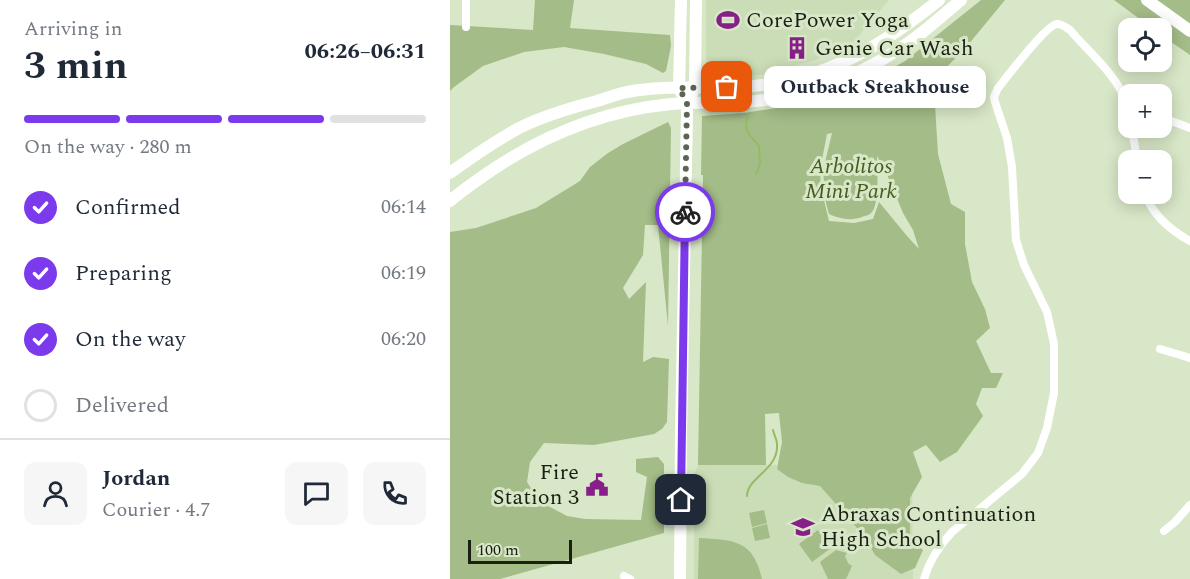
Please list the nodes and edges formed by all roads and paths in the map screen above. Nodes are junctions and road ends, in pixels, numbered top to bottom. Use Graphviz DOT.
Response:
graph roads {
  1 [pos="466,0"];
  2 [pos="681,0"];
  3 [pos="696,0"];
  4 [pos="939,0"];
  5 [pos="961,0"];
  6 [pos="1147,0"];
  7 [pos="466,27"];
  8 [pos="1190,31"];
  9 [pos="1118,84"];
  10 [pos="695,87"];
  11 [pos="679,88"];
  12 [pos="687,103"];
  13 [pos="1172,121"];
  14 [pos="1190,128"];
  15 [pos="450,173"];
  16 [pos="450,201"];
  17 [pos="1150,204"];
  18 [pos="1190,241"];
  19 [pos="1160,349"];
  20 [pos="1190,358"];
  21 [pos="1190,505"];
  22 [pos="1164,531"];
  23 [pos="680,579"];
  24 [pos="924,579"];
  1 -- 7 [label="street"];
  2 -- 11 [label="main road"];
  3 -- 10 [label="main road"];
  4 -- 10 [label="main road"];
  5 -- 12 [label="main road"];
  6 -- 8 [label="main road"];
  9 -- 24 [label="street"];
  10 -- 11 [label="main road"];
  10 -- 12 [label="main road"];
  11 -- 12 [label="main road"];
  11 -- 15 [label="main road"];
  12 -- 16 [label="main road"];
  12 -- 23 [label="main road"];
  13 -- 14 [label="street"];
  17 -- 18 [label="street"];
  19 -- 20 [label="street"];
  21 -- 22 [label="street"];
}
